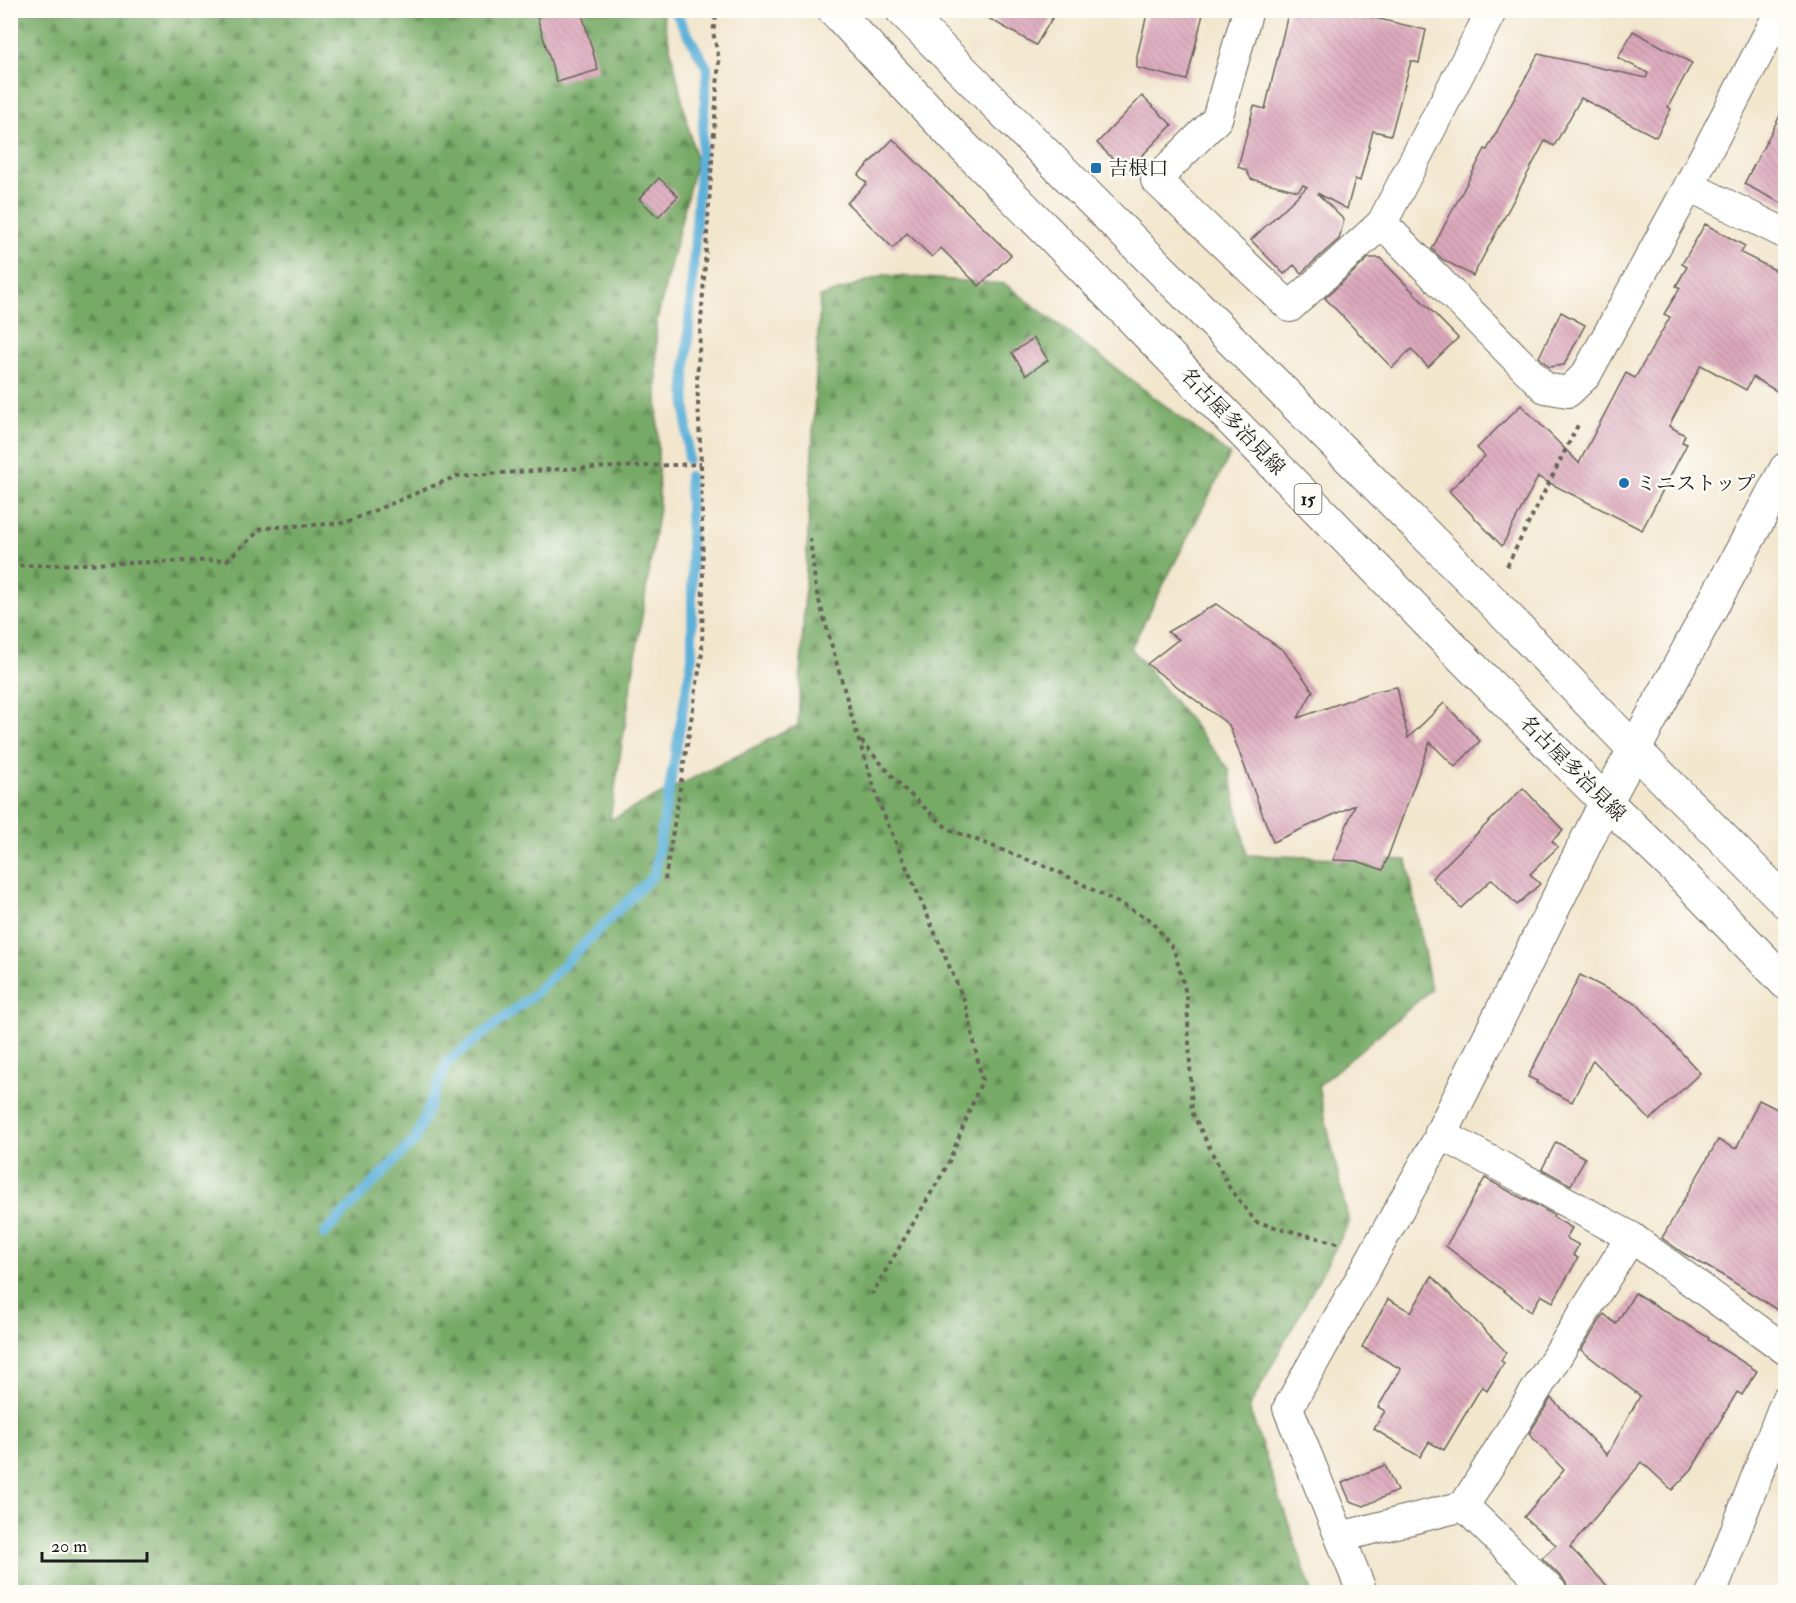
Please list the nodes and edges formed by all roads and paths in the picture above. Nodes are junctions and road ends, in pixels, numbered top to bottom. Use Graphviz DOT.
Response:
graph roads {
  1 [pos="717,10"];
  2 [pos="834,10"];
  3 [pos="902,10"];
  4 [pos="1248,10"];
  5 [pos="1492,10"];
  6 [pos="1781,10"];
  7 [pos="1689,186"];
  8 [pos="1382,223"];
  9 [pos="1785,234"];
  10 [pos="1568,392"];
  11 [pos="701,464"];
  12 [pos="1785,469"];
  13 [pos="810,538"];
  14 [pos="10,566"];
  15 [pos="1490,599"];
  16 [pos="858,738"];
  17 [pos="1635,750"];
  18 [pos="1606,802"];
  19 [pos="665,880"];
  20 [pos="1785,902"];
  21 [pos="1785,983"];
  22 [pos="1441,1134"];
  23 [pos="1631,1237"];
  24 [pos="1375,1253"];
  25 [pos="872,1294"];
  26 [pos="1785,1350"];
  27 [pos="1785,1400"];
  28 [pos="1464,1506"];
  29 [pos="1340,1537"];
  30 [pos="1362,1593"];
  31 [pos="1552,1593"];
  32 [pos="1712,1593"];
  1 -- 11 [label="path"];
  2 -- 18 [label="main road, 名古屋多治見線 / 15"];
  3 -- 15 [label="main road"];
  4 -- 8 [label="street"];
  5 -- 8 [label="street"];
  6 -- 7 [label="street"];
  7 -- 9 [label="street"];
  7 -- 10 [label="street"];
  8 -- 10 [label="street"];
  10 -- 15 [label="path"];
  11 -- 14 [label="path"];
  11 -- 19 [label="path"];
  12 -- 17 [label="main road"];
  13 -- 16 [label="path"];
  15 -- 17 [label="main road"];
  16 -- 24 [label="path"];
  16 -- 25 [label="path"];
  17 -- 18 [label="main road"];
  17 -- 20 [label="main road"];
  18 -- 21 [label="main road, 名古屋多治見線 / 15"];
  18 -- 22 [label="main road"];
  22 -- 23 [label="street"];
  22 -- 24 [label="street"];
  23 -- 26 [label="street"];
  23 -- 28 [label="street"];
  24 -- 29 [label="street"];
  27 -- 32 [label="street"];
  28 -- 29 [label="street"];
  28 -- 31 [label="street"];
  29 -- 30 [label="street"];
}
